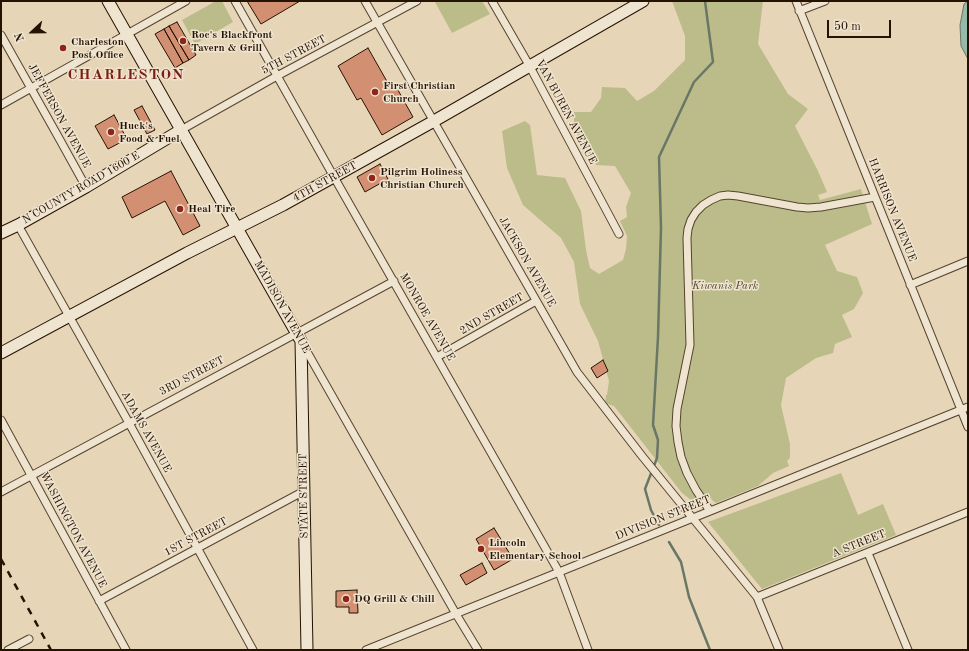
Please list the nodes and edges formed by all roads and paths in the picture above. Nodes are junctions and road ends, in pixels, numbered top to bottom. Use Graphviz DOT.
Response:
graph roads {
  1 [pos="108,1"];
  2 [pos="186,1"];
  3 [pos="235,1"];
  4 [pos="365,1"];
  5 [pos="418,1"];
  6 [pos="492,1"];
  7 [pos="643,1"];
  8 [pos="796,1"];
  9 [pos="824,1"];
  10 [pos="799,11"];
  11 [pos="378,23"];
  12 [pos="127,34"];
  13 [pos="1,35"];
  14 [pos="529,65"];
  15 [pos="277,76"];
  16 [pos="31,88"];
  17 [pos="1,105"];
  18 [pos="434,121"];
  19 [pos="181,130"];
  20 [pos="334,177"];
  21 [pos="86,187"];
  22 [pos="875,197"];
  23 [pos="18,225"];
  24 [pos="237,227"];
  25 [pos="1,233"];
  26 [pos="619,234"];
  27 [pos="968,261"];
  28 [pos="394,281"];
  29 [pos="910,285"];
  30 [pos="536,301"];
  31 [pos="70,316"];
  32 [pos="299,337"];
  33 [pos="1,353"];
  34 [pos="437,357"];
  35 [pos="965,408"];
  36 [pos="1,420"];
  37 [pos="129,423"];
  38 [pos="968,427"];
  39 [pos="31,476"];
  40 [pos="304,491"];
  41 [pos="1,492"];
  42 [pos="710,511"];
  43 [pos="968,512"];
  44 [pos="693,518"];
  45 [pos="197,548"];
  46 [pos="868,553"];
  47 [pos="559,572"];
  48 [pos="757,597"];
  49 [pos="99,601"];
  50 [pos="456,614"];
  51 [pos="29,638"];
  52 [pos="385,647"];
  53 [pos="8,650"];
  54 [pos="126,650"];
  55 [pos="253,650"];
  56 [pos="307,650"];
  57 [pos="366,650"];
  58 [pos="478,650"];
  59 [pos="588,650"];
  60 [pos="779,650"];
  61 [pos="908,650"];
  1 -- 12 [label="street, MADISON AVENUE"];
  2 -- 12 [label="street"];
  3 -- 15 [label="street, MONROE AVENUE"];
  4 -- 11 [label="street, JACKSON AVENUE"];
  5 -- 11 [label="street, 5TH STREET"];
  6 -- 14 [label="street, VAN BUREN AVENUE"];
  7 -- 14 [label="street, 4TH STREET"];
  8 -- 10 [label="street, HARRISON AVENUE"];
  9 -- 10 [label="street"];
  10 -- 22 [label="street, HARRISON AVENUE"];
  11 -- 15 [label="street, 5TH STREET"];
  11 -- 18 [label="street, JACKSON AVENUE"];
  12 -- 16 [label="street"];
  12 -- 19 [label="street, MADISON AVENUE"];
  13 -- 16 [label="street, JEFFERSON AVENUE"];
  14 -- 18 [label="street, 4TH STREET"];
  14 -- 26 [label="street, VAN BUREN AVENUE"];
  15 -- 19 [label="street, 5TH STREET"];
  15 -- 20 [label="street, MONROE AVENUE"];
  16 -- 17 [label="street"];
  16 -- 21 [label="street, JEFFERSON AVENUE"];
  18 -- 20 [label="street, 4TH STREET"];
  18 -- 30 [label="street, JACKSON AVENUE"];
  19 -- 21 [label="street, N COUNTY ROAD 1600 E"];
  19 -- 24 [label="street, MADISON AVENUE"];
  20 -- 24 [label="street, 4TH STREET"];
  20 -- 28 [label="street, MONROE AVENUE"];
  21 -- 23 [label="street, N COUNTY ROAD 1600 E"];
  22 -- 29 [label="street, HARRISON AVENUE"];
  22 -- 42 [label="street"];
  23 -- 25 [label="street, N COUNTY ROAD 1600 E"];
  23 -- 31 [label="street, ADAMS AVENUE"];
  24 -- 31 [label="street, 4TH STREET"];
  24 -- 32 [label="street, MADISON AVENUE"];
  27 -- 29 [label="street"];
  28 -- 32 [label="street, 3RD STREET"];
  28 -- 34 [label="street, MONROE AVENUE"];
  29 -- 35 [label="street, HARRISON AVENUE"];
  30 -- 34 [label="street, 2ND STREET"];
  30 -- 44 [label="street, JACKSON AVENUE"];
  31 -- 33 [label="street, 4TH STREET"];
  31 -- 37 [label="street, ADAMS AVENUE"];
  32 -- 37 [label="street, 3RD STREET"];
  32 -- 40 [label="street, STATE STREET"];
  32 -- 50 [label="street, MADISON AVENUE"];
  34 -- 47 [label="street, MONROE AVENUE"];
  35 -- 38 [label="street, HARRISON AVENUE"];
  35 -- 42 [label="street, DIVISION STREET"];
  36 -- 39 [label="street, WASHINGTON AVENUE"];
  37 -- 39 [label="street, 3RD STREET"];
  37 -- 45 [label="street, ADAMS AVENUE"];
  39 -- 41 [label="street, 3RD STREET"];
  39 -- 49 [label="street, WASHINGTON AVENUE"];
  40 -- 45 [label="street, 1ST STREET"];
  40 -- 56 [label="street, STATE STREET"];
  42 -- 44 [label="street, DIVISION STREET"];
  43 -- 46 [label="street, A STREET"];
  44 -- 47 [label="street, DIVISION STREET"];
  44 -- 48 [label="street, JACKSON AVENUE"];
  45 -- 49 [label="street, 1ST STREET"];
  45 -- 55 [label="street, ADAMS AVENUE"];
  46 -- 48 [label="street, A STREET"];
  46 -- 61 [label="street"];
  47 -- 50 [label="street, DIVISION STREET"];
  47 -- 59 [label="street, MONROE AVENUE"];
  48 -- 60 [label="street, JACKSON AVENUE"];
  49 -- 54 [label="street, WASHINGTON AVENUE"];
  50 -- 52 [label="street, DIVISION STREET"];
  50 -- 58 [label="street, MADISON AVENUE"];
  51 -- 53 [label="street"];
  52 -- 57 [label="street, DIVISION STREET"];
}
